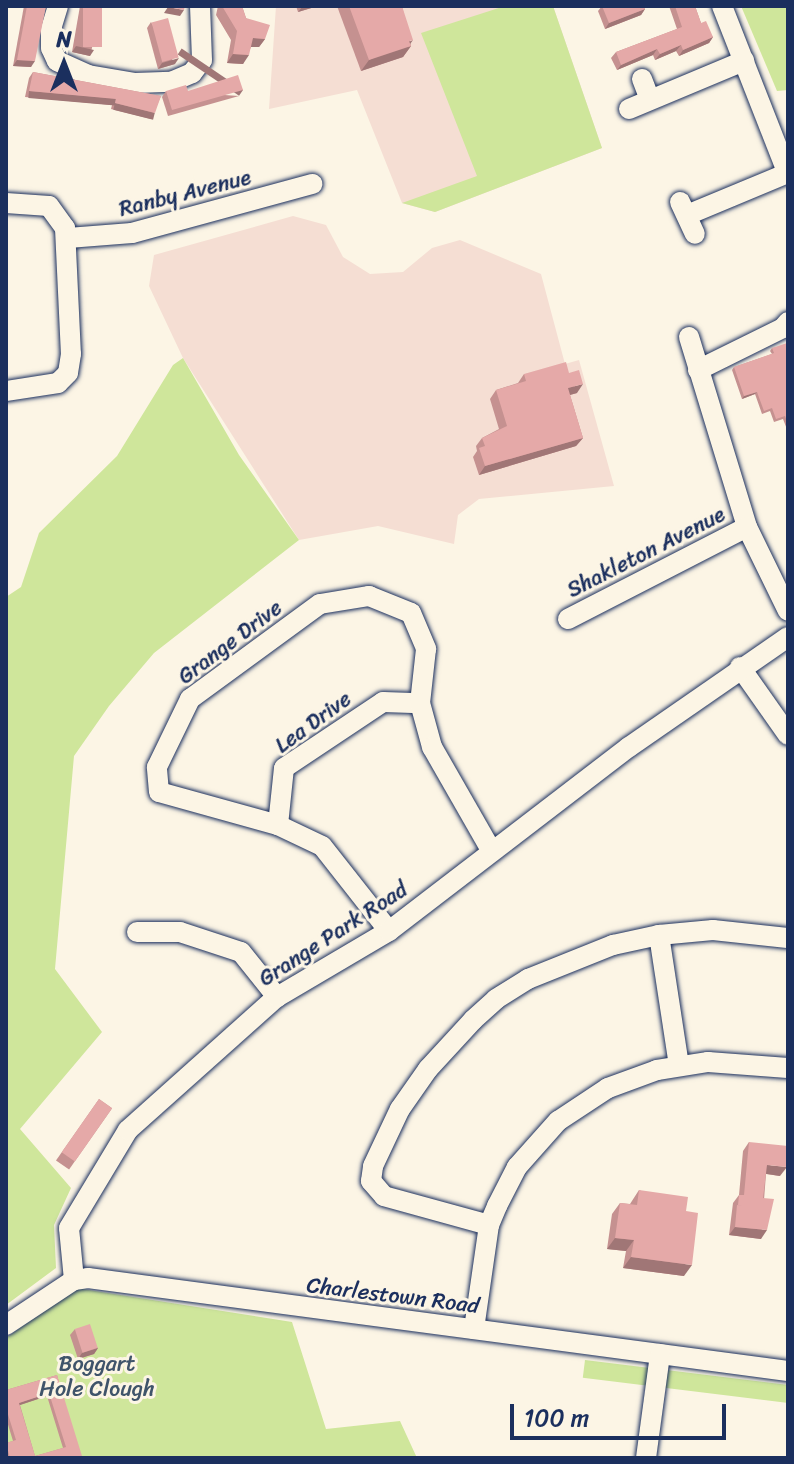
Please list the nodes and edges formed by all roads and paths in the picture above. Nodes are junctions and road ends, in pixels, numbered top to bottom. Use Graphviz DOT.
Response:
graph roads {
  1 [pos="58,6"];
  2 [pos="200,6"];
  3 [pos="722,6"];
  4 [pos="744,61"];
  5 [pos="642,79"];
  6 [pos="650,100"];
  7 [pos="629,109"];
  8 [pos="778,115"];
  9 [pos="788,173"];
  10 [pos="312,184"];
  11 [pos="6,203"];
  12 [pos="687,217"];
  13 [pos="68,238"];
  14 [pos="788,322"];
  15 [pos="689,337"];
  16 [pos="698,370"];
  17 [pos="6,391"];
  18 [pos="747,527"];
  19 [pos="788,611"];
  20 [pos="568,619"];
  21 [pos="788,637"];
  22 [pos="740,667"];
  23 [pos="420,703"];
  24 [pos="788,735"];
  25 [pos="278,825"];
  26 [pos="491,850"];
  27 [pos="389,931"];
  28 [pos="137,932"];
  29 [pos="659,935"];
  30 [pos="788,938"];
  31 [pos="277,997"];
  32 [pos="679,1065"];
  33 [pos="788,1068"];
  34 [pos="489,1225"];
  35 [pos="74,1280"];
  36 [pos="6,1325"];
  37 [pos="474,1329"];
  38 [pos="660,1354"];
  39 [pos="788,1371"];
  40 [pos="646,1458"];
  1 -- 2 [label="street"];
  3 -- 4 [label="street"];
  4 -- 6 [label="street"];
  4 -- 8 [label="street"];
  5 -- 6 [label="street"];
  6 -- 7 [label="street"];
  8 -- 9 [label="street"];
  9 -- 12 [label="street"];
  10 -- 13 [label="street, Ranby Avenue"];
  11 -- 13 [label="street"];
  13 -- 17 [label="street"];
  14 -- 16 [label="street"];
  15 -- 16 [label="street"];
  16 -- 18 [label="street"];
  18 -- 19 [label="street"];
  18 -- 20 [label="street, Shakleton Avenue"];
  21 -- 22 [label="street, Grange Park Road"];
  22 -- 24 [label="street"];
  22 -- 26 [label="street, Grange Park Road"];
  23 -- 25 [label="street, Lea Drive"];
  23 -- 25 [label="street, Grange Drive"];
  23 -- 26 [label="street, Grange Drive"];
  25 -- 27 [label="street, Grange Drive"];
  26 -- 27 [label="street, Grange Park Road"];
  27 -- 31 [label="street, Grange Park Road"];
  28 -- 31 [label="street"];
  29 -- 30 [label="street"];
  29 -- 32 [label="street"];
  29 -- 34 [label="street"];
  31 -- 35 [label="street, Grange Park Road"];
  32 -- 33 [label="street"];
  32 -- 34 [label="street"];
  34 -- 37 [label="street"];
  35 -- 36 [label="street"];
  35 -- 37 [label="street, Charlestown Road"];
  37 -- 38 [label="street, Charlestown Road"];
  38 -- 39 [label="street, Charlestown Road"];
  38 -- 40 [label="street"];
}
